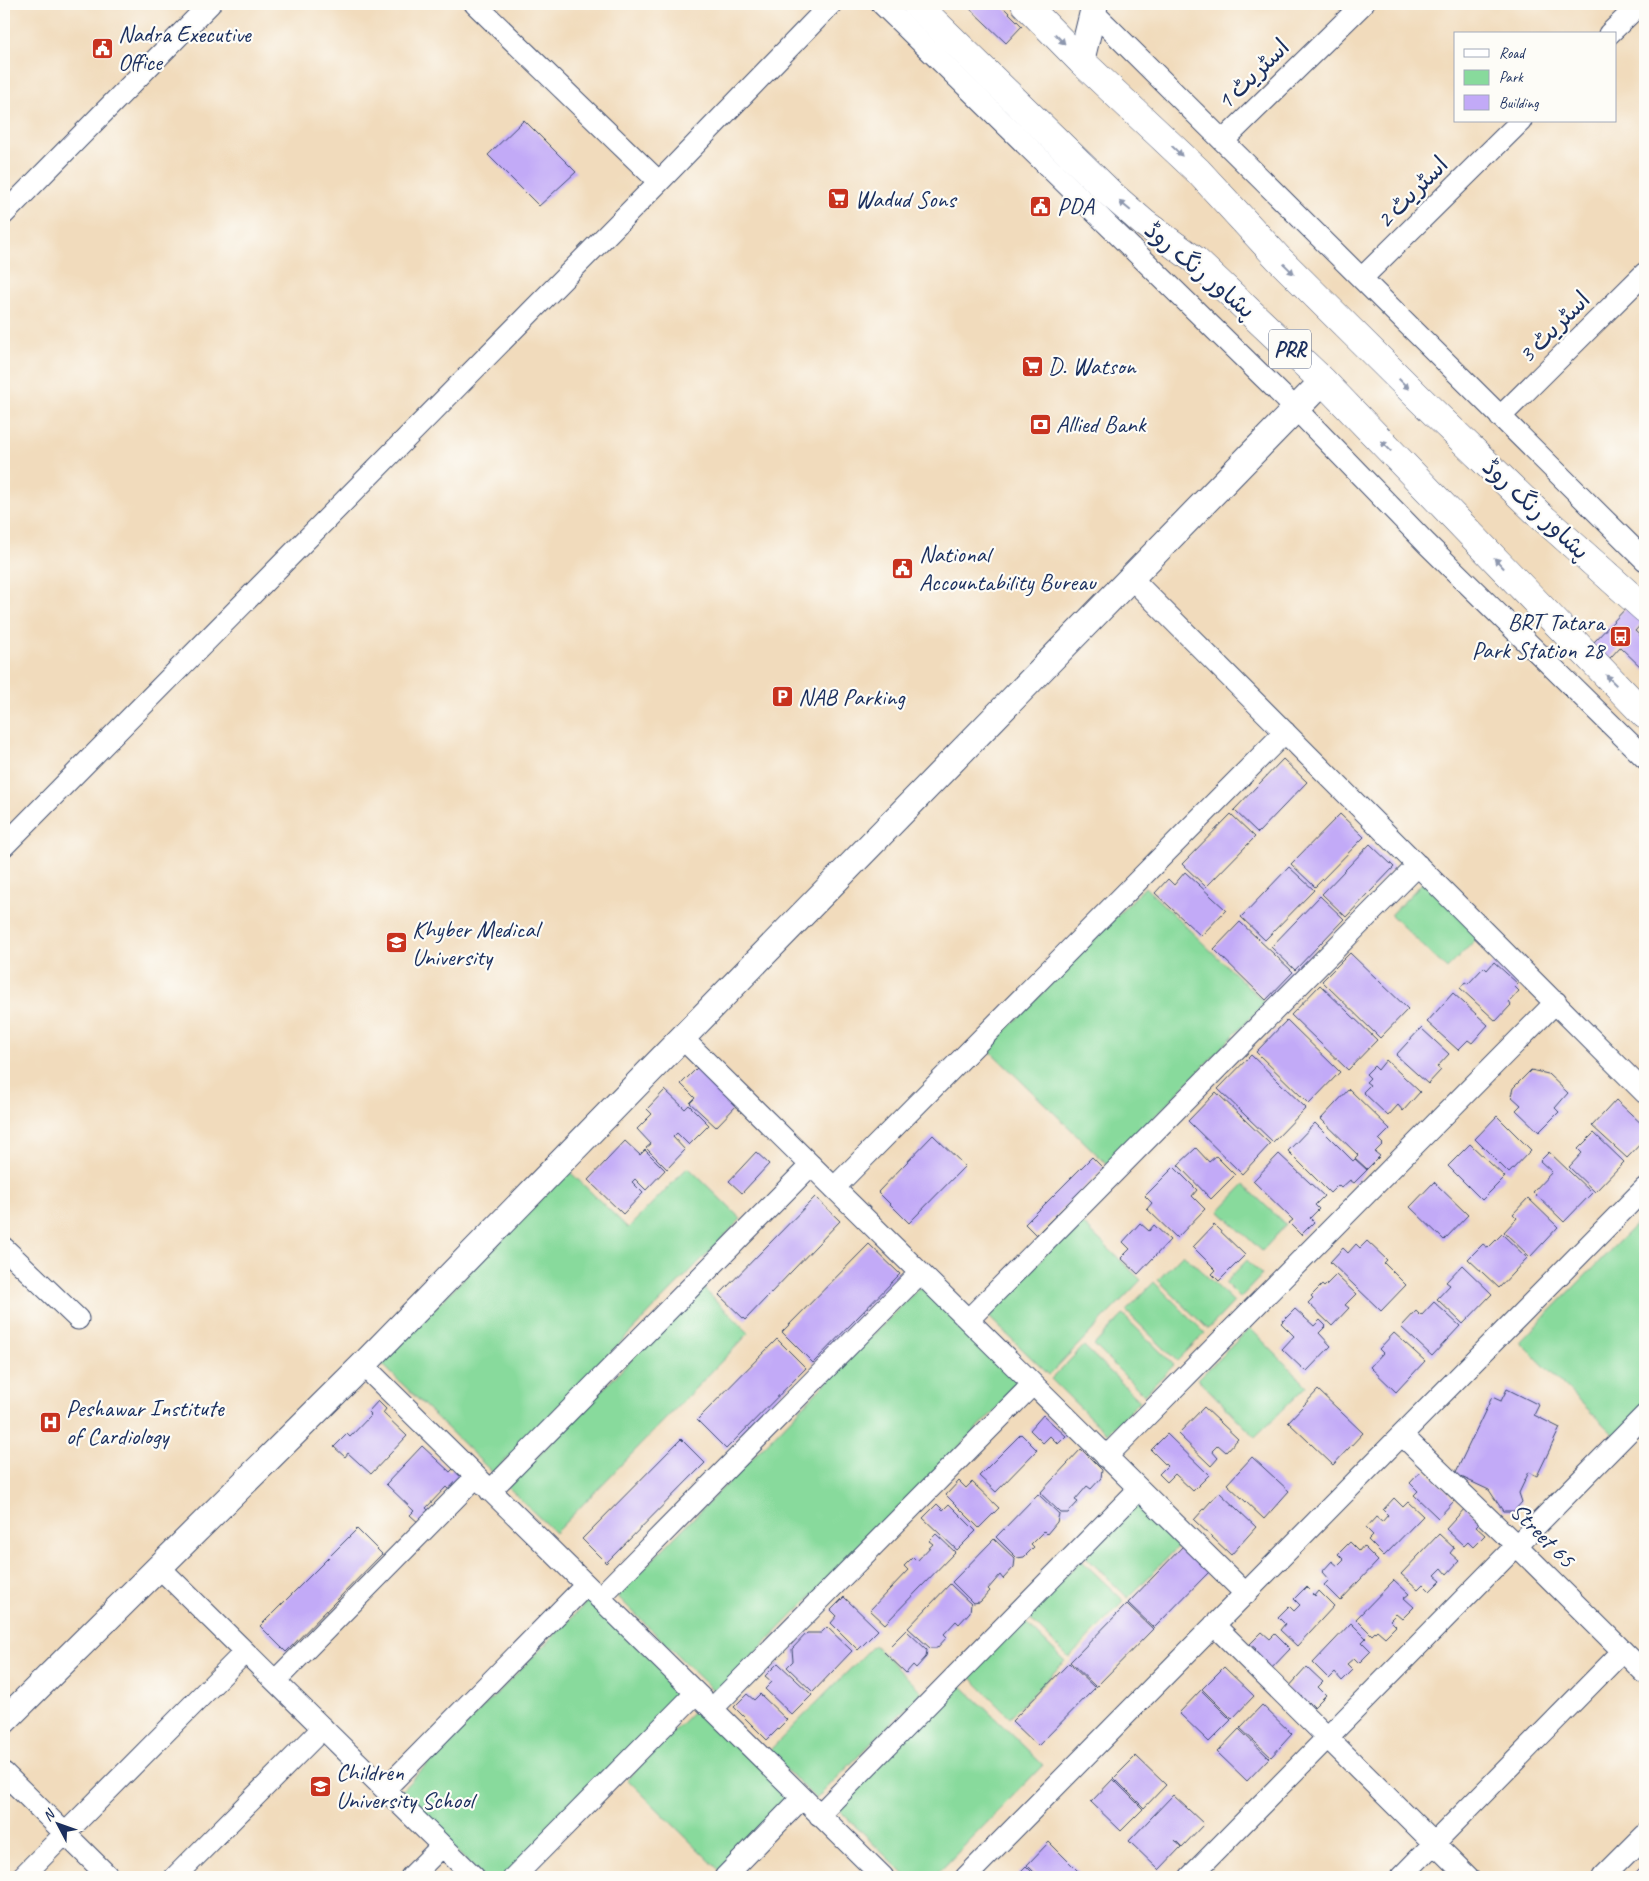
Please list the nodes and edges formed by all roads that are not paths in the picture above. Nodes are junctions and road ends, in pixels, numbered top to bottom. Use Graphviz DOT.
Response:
graph roads {
  1 [pos="210,4"];
  2 [pos="475,4"];
  3 [pos="831,4"];
  4 [pos="882,4"];
  5 [pos="916,4"];
  6 [pos="1026,4"];
  7 [pos="1363,4"];
  8 [pos="1640,4"];
  9 [pos="1094,7"];
  10 [pos="1612,32"];
  11 [pos="1081,61"];
  12 [pos="1520,122"];
  13 [pos="1223,141"];
  14 [pos="658,182"];
  15 [pos="4,214"];
  16 [pos="1645,274"];
  17 [pos="1362,278"];
  18 [pos="1323,381"];
  19 [pos="1296,409"];
  20 [pos="1500,417"];
  21 [pos="1645,560"];
  22 [pos="1131,578"];
  23 [pos="1645,609"];
  24 [pos="1645,715"];
  25 [pos="1285,732"];
  26 [pos="1645,758"];
  27 [pos="4,846"];
  28 [pos="1418,865"];
  29 [pos="1556,1002"];
  30 [pos="682,1038"];
  31 [pos="1645,1093"];
  32 [pos="811,1165"];
  33 [pos="834,1188"];
  34 [pos="1645,1188"];
  35 [pos="4,1248"];
  36 [pos="920,1273"];
  37 [pos="78,1318"];
  38 [pos="968,1320"];
  39 [pos="363,1365"];
  40 [pos="1033,1384"];
  41 [pos="1645,1415"];
  42 [pos="1402,1435"];
  43 [pos="1106,1457"];
  44 [pos="483,1484"];
  45 [pos="1139,1489"];
  46 [pos="1517,1546"];
  47 [pos="159,1567"];
  48 [pos="593,1591"];
  49 [pos="1246,1594"];
  50 [pos="1214,1625"];
  51 [pos="1623,1651"];
  52 [pos="245,1652"];
  53 [pos="1645,1673"];
  54 [pos="275,1681"];
  55 [pos="696,1693"];
  56 [pos="712,1709"];
  57 [pos="4,1721"];
  58 [pos="322,1728"];
  59 [pos="1327,1737"];
  60 [pos="4,1773"];
  61 [pos="384,1789"];
  62 [pos="802,1798"];
  63 [pos="819,1815"];
  64 [pos="66,1834"];
  65 [pos="1645,1835"];
  66 [pos="1434,1843"];
  67 [pos="442,1846"];
  68 [pos="22,1877"];
  69 [pos="109,1877"];
  70 [pos="176,1877"];
  71 [pos="411,1877"];
  72 [pos="474,1877"];
  73 [pos="514,1877"];
  74 [pos="725,1877"];
  75 [pos="882,1877"];
  76 [pos="966,1877"];
  77 [pos="1190,1877"];
  78 [pos="1401,1877"];
  79 [pos="1468,1877"];
  80 [pos="1603,1877"];
  1 -- 15 [label="street"];
  2 -- 14 [label="street"];
  3 -- 14 [label="street"];
  4 -- 19 [label="street"];
  18 -- 5 [label="highway, پشاور رنگ روڈ / PRR, one-way"];
  6 -- 11 [label="highway, پشاور رنگ روڈ / PRR, one-way"];
  7 -- 13 [label="street, اسٹریٹ 1"];
  8 -- 10 [label="street"];
  9 -- 11 [label="street"];
  9 -- 13 [label="street"];
  11 -- 23 [label="highway, پشاور رنگ روڈ / PRR, one-way"];
  12 -- 17 [label="street, اسٹریٹ 2"];
  13 -- 17 [label="street"];
  14 -- 27 [label="street"];
  16 -- 20 [label="street, اسٹریٹ 3"];
  17 -- 20 [label="street"];
  18 -- 19 [label="street"];
  24 -- 18 [label="highway, پشاور رنگ روڈ / PRR, one-way"];
  19 -- 22 [label="street"];
  19 -- 26 [label="street"];
  20 -- 21 [label="street"];
  22 -- 25 [label="street"];
  22 -- 30 [label="street"];
  25 -- 28 [label="street"];
  25 -- 33 [label="street"];
  28 -- 29 [label="street"];
  28 -- 38 [label="street"];
  29 -- 31 [label="street"];
  29 -- 43 [label="street"];
  30 -- 32 [label="street"];
  30 -- 39 [label="street"];
  32 -- 33 [label="street"];
  32 -- 44 [label="street"];
  33 -- 36 [label="street"];
  34 -- 42 [label="street"];
  35 -- 37 [label="street"];
  36 -- 38 [label="street"];
  36 -- 48 [label="street"];
  38 -- 40 [label="street"];
  39 -- 44 [label="street"];
  39 -- 47 [label="street"];
  40 -- 43 [label="street"];
  40 -- 56 [label="street"];
  41 -- 46 [label="street"];
  42 -- 46 [label="street, Street 65"];
  42 -- 49 [label="street"];
  43 -- 45 [label="street"];
  44 -- 48 [label="street"];
  44 -- 54 [label="street"];
  45 -- 49 [label="street"];
  45 -- 63 [label="street"];
  46 -- 51 [label="street, Street 65"];
  46 -- 59 [label="street"];
  47 -- 52 [label="street"];
  47 -- 57 [label="street"];
  48 -- 55 [label="street"];
  48 -- 61 [label="street"];
  49 -- 50 [label="street"];
  50 -- 59 [label="street"];
  50 -- 76 [label="street"];
  51 -- 53 [label="street, Street 65"];
  51 -- 66 [label="street"];
  52 -- 54 [label="street"];
  52 -- 64 [label="street"];
  54 -- 58 [label="street"];
  55 -- 56 [label="street"];
  55 -- 73 [label="street"];
  56 -- 62 [label="street"];
  58 -- 61 [label="street"];
  58 -- 70 [label="street"];
  59 -- 66 [label="street"];
  59 -- 77 [label="street"];
  60 -- 64 [label="street"];
  61 -- 67 [label="street"];
  62 -- 63 [label="street"];
  62 -- 74 [label="street"];
  63 -- 75 [label="street"];
  64 -- 68 [label="street"];
  64 -- 69 [label="street"];
  65 -- 80 [label="street"];
  66 -- 78 [label="street"];
  66 -- 79 [label="street"];
  67 -- 71 [label="street"];
  67 -- 72 [label="street"];
}
